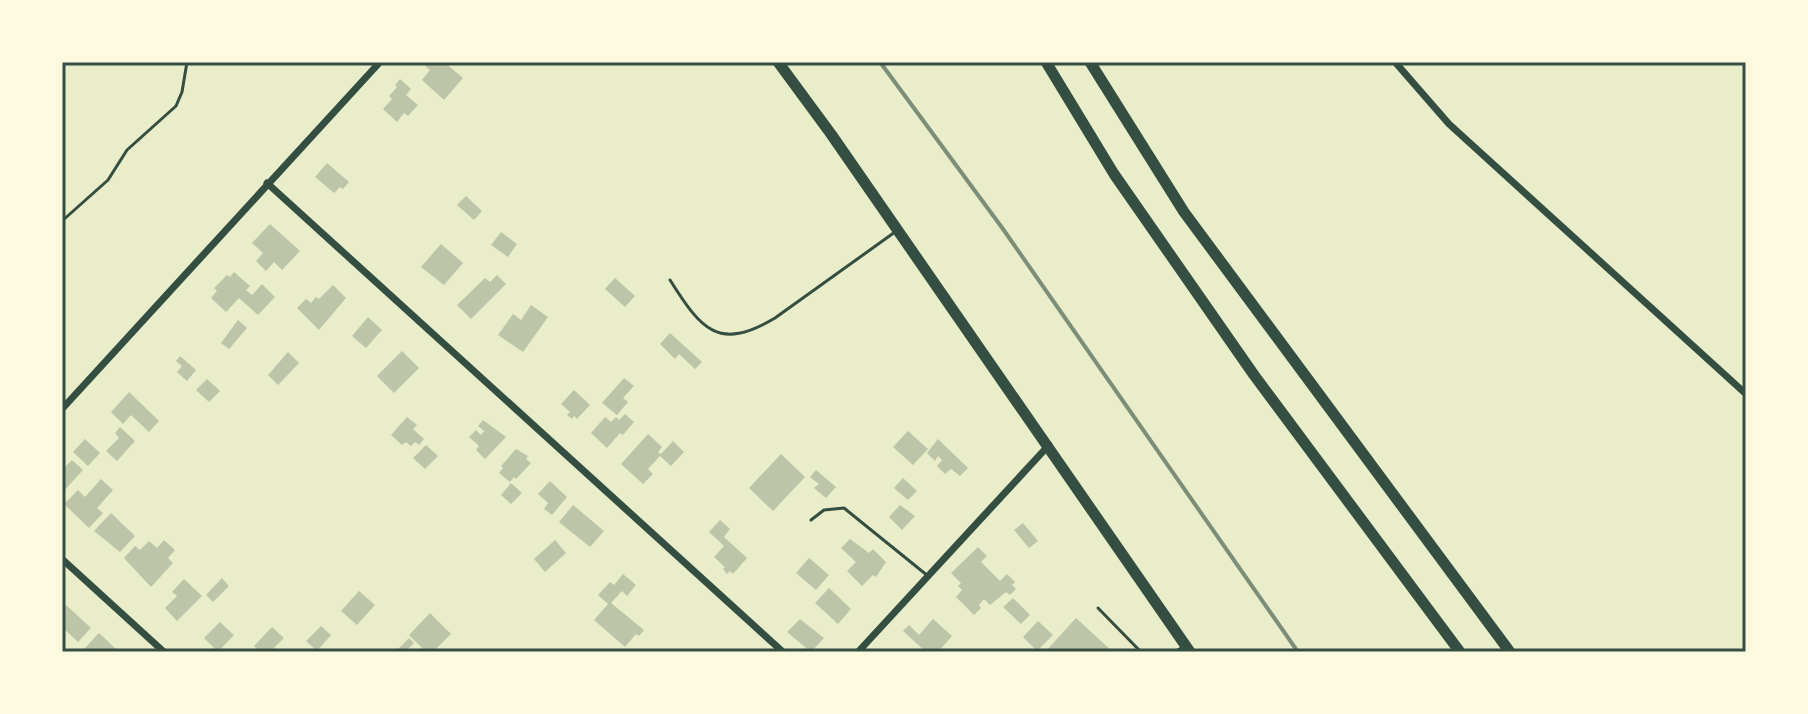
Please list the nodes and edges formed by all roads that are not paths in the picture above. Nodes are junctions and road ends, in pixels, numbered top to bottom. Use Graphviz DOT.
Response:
graph roads {
  1 [pos="187,62"];
  2 [pos="380,62"];
  3 [pos="778,62"];
  4 [pos="1046,62"];
  5 [pos="1090,62"];
  6 [pos="1395,62"];
  7 [pos="267,183"];
  8 [pos="62,221"];
  9 [pos="898,230"];
  10 [pos="670,280"];
  11 [pos="1746,394"];
  12 [pos="62,409"];
  13 [pos="1049,445"];
  14 [pos="811,520"];
  15 [pos="62,559"];
  16 [pos="928,576"];
  17 [pos="1098,608"];
  18 [pos="1188,649"];
  19 [pos="164,652"];
  20 [pos="783,652"];
  21 [pos="858,652"];
  22 [pos="1141,652"];
  23 [pos="1174,652"];
  24 [pos="1460,652"];
  25 [pos="1510,652"];
  1 -- 8 [label="lane"];
  2 -- 7 [label="street"];
  3 -- 9 [label="main road"];
  4 -- 24 [label="main road"];
  5 -- 25 [label="main road"];
  6 -- 11 [label="street"];
  7 -- 12 [label="street"];
  7 -- 20 [label="street"];
  9 -- 10 [label="lane"];
  9 -- 13 [label="main road"];
  13 -- 16 [label="street"];
  13 -- 18 [label="main road"];
  14 -- 16 [label="lane"];
  15 -- 19 [label="street"];
  16 -- 21 [label="street"];
  17 -- 22 [label="lane"];
  18 -- 23 [label="lane"];
}
